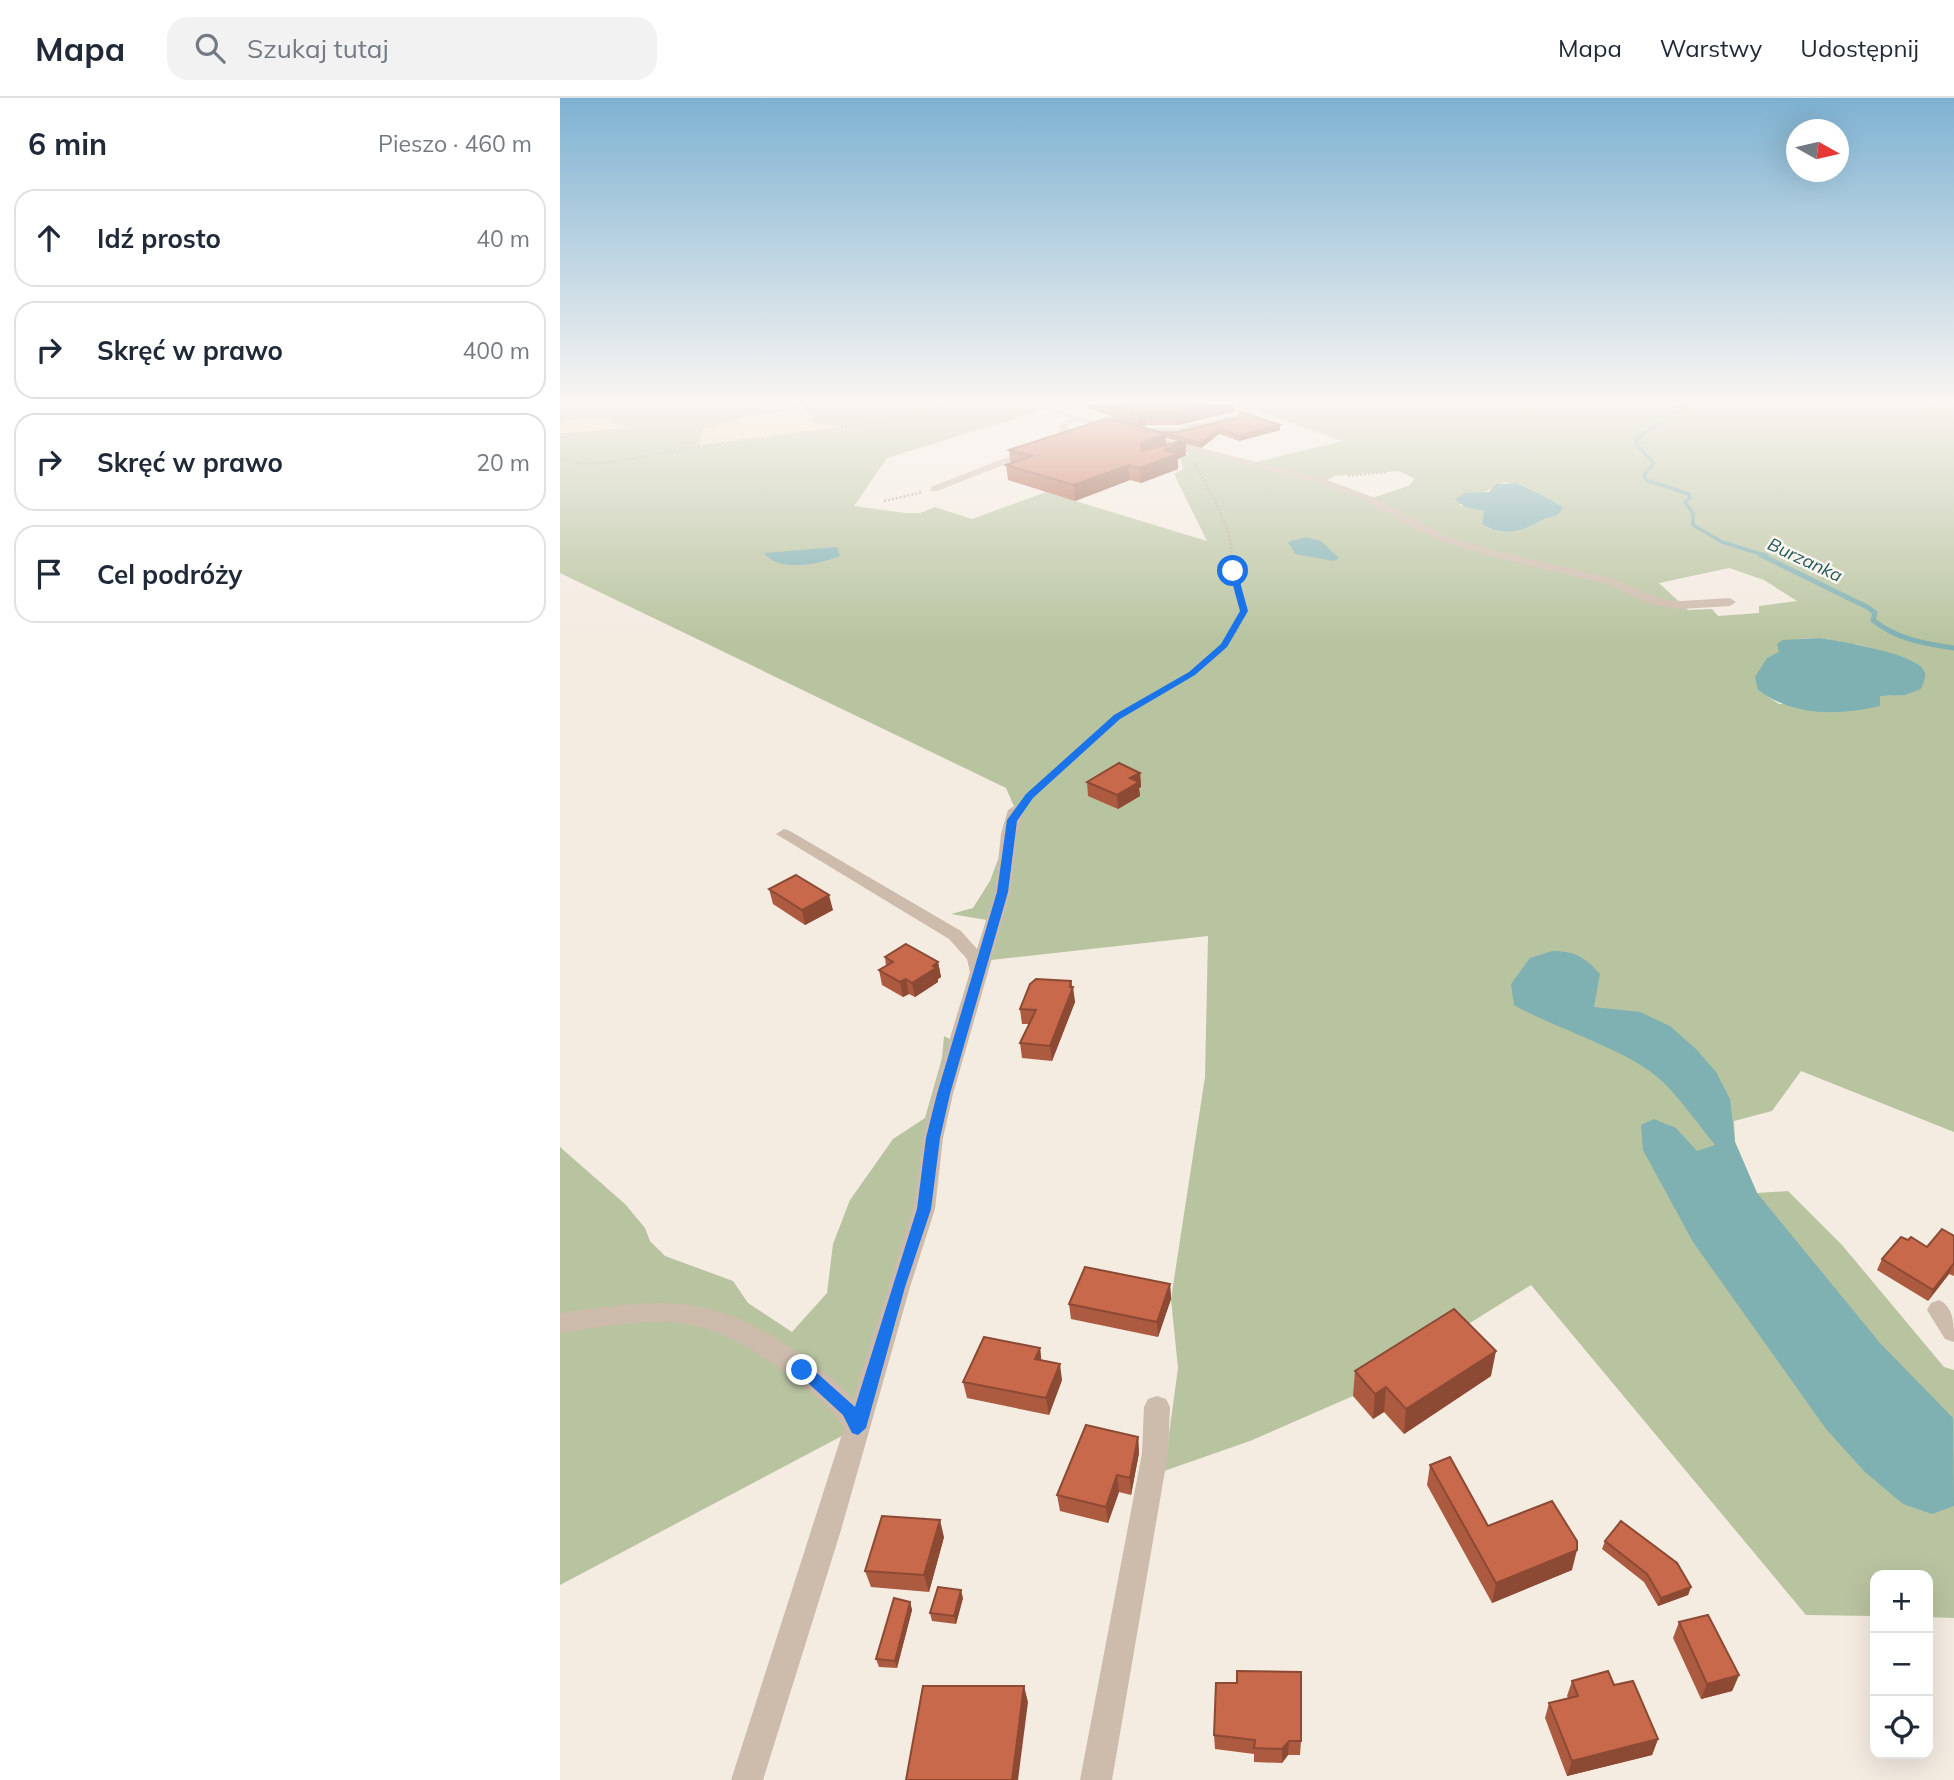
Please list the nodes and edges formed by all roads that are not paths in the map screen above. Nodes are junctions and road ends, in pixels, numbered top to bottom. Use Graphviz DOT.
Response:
graph roads {
  1 [pos="951,482"];
  2 [pos="1325,482"];
  3 [pos="934,489"];
  4 [pos="1730,602"];
  5 [pos="1016,810"];
  6 [pos="785,834"];
  7 [pos="979,972"];
  8 [pos="1939,1310"];
  9 [pos="560,1323"];
  10 [pos="1954,1332"];
  11 [pos="1157,1407"];
  12 [pos="858,1428"];
  13 [pos="747,1780"];
  14 [pos="1096,1780"];
  1 -- 3 [label="lane"];
  2 -- 4 [label="lane"];
  5 -- 7 [label="lane"];
  6 -- 7 [label="lane"];
  7 -- 12 [label="lane"];
  8 -- 10 [label="lane"];
  9 -- 12 [label="lane"];
  11 -- 14 [label="lane"];
  12 -- 13 [label="lane"];
}
